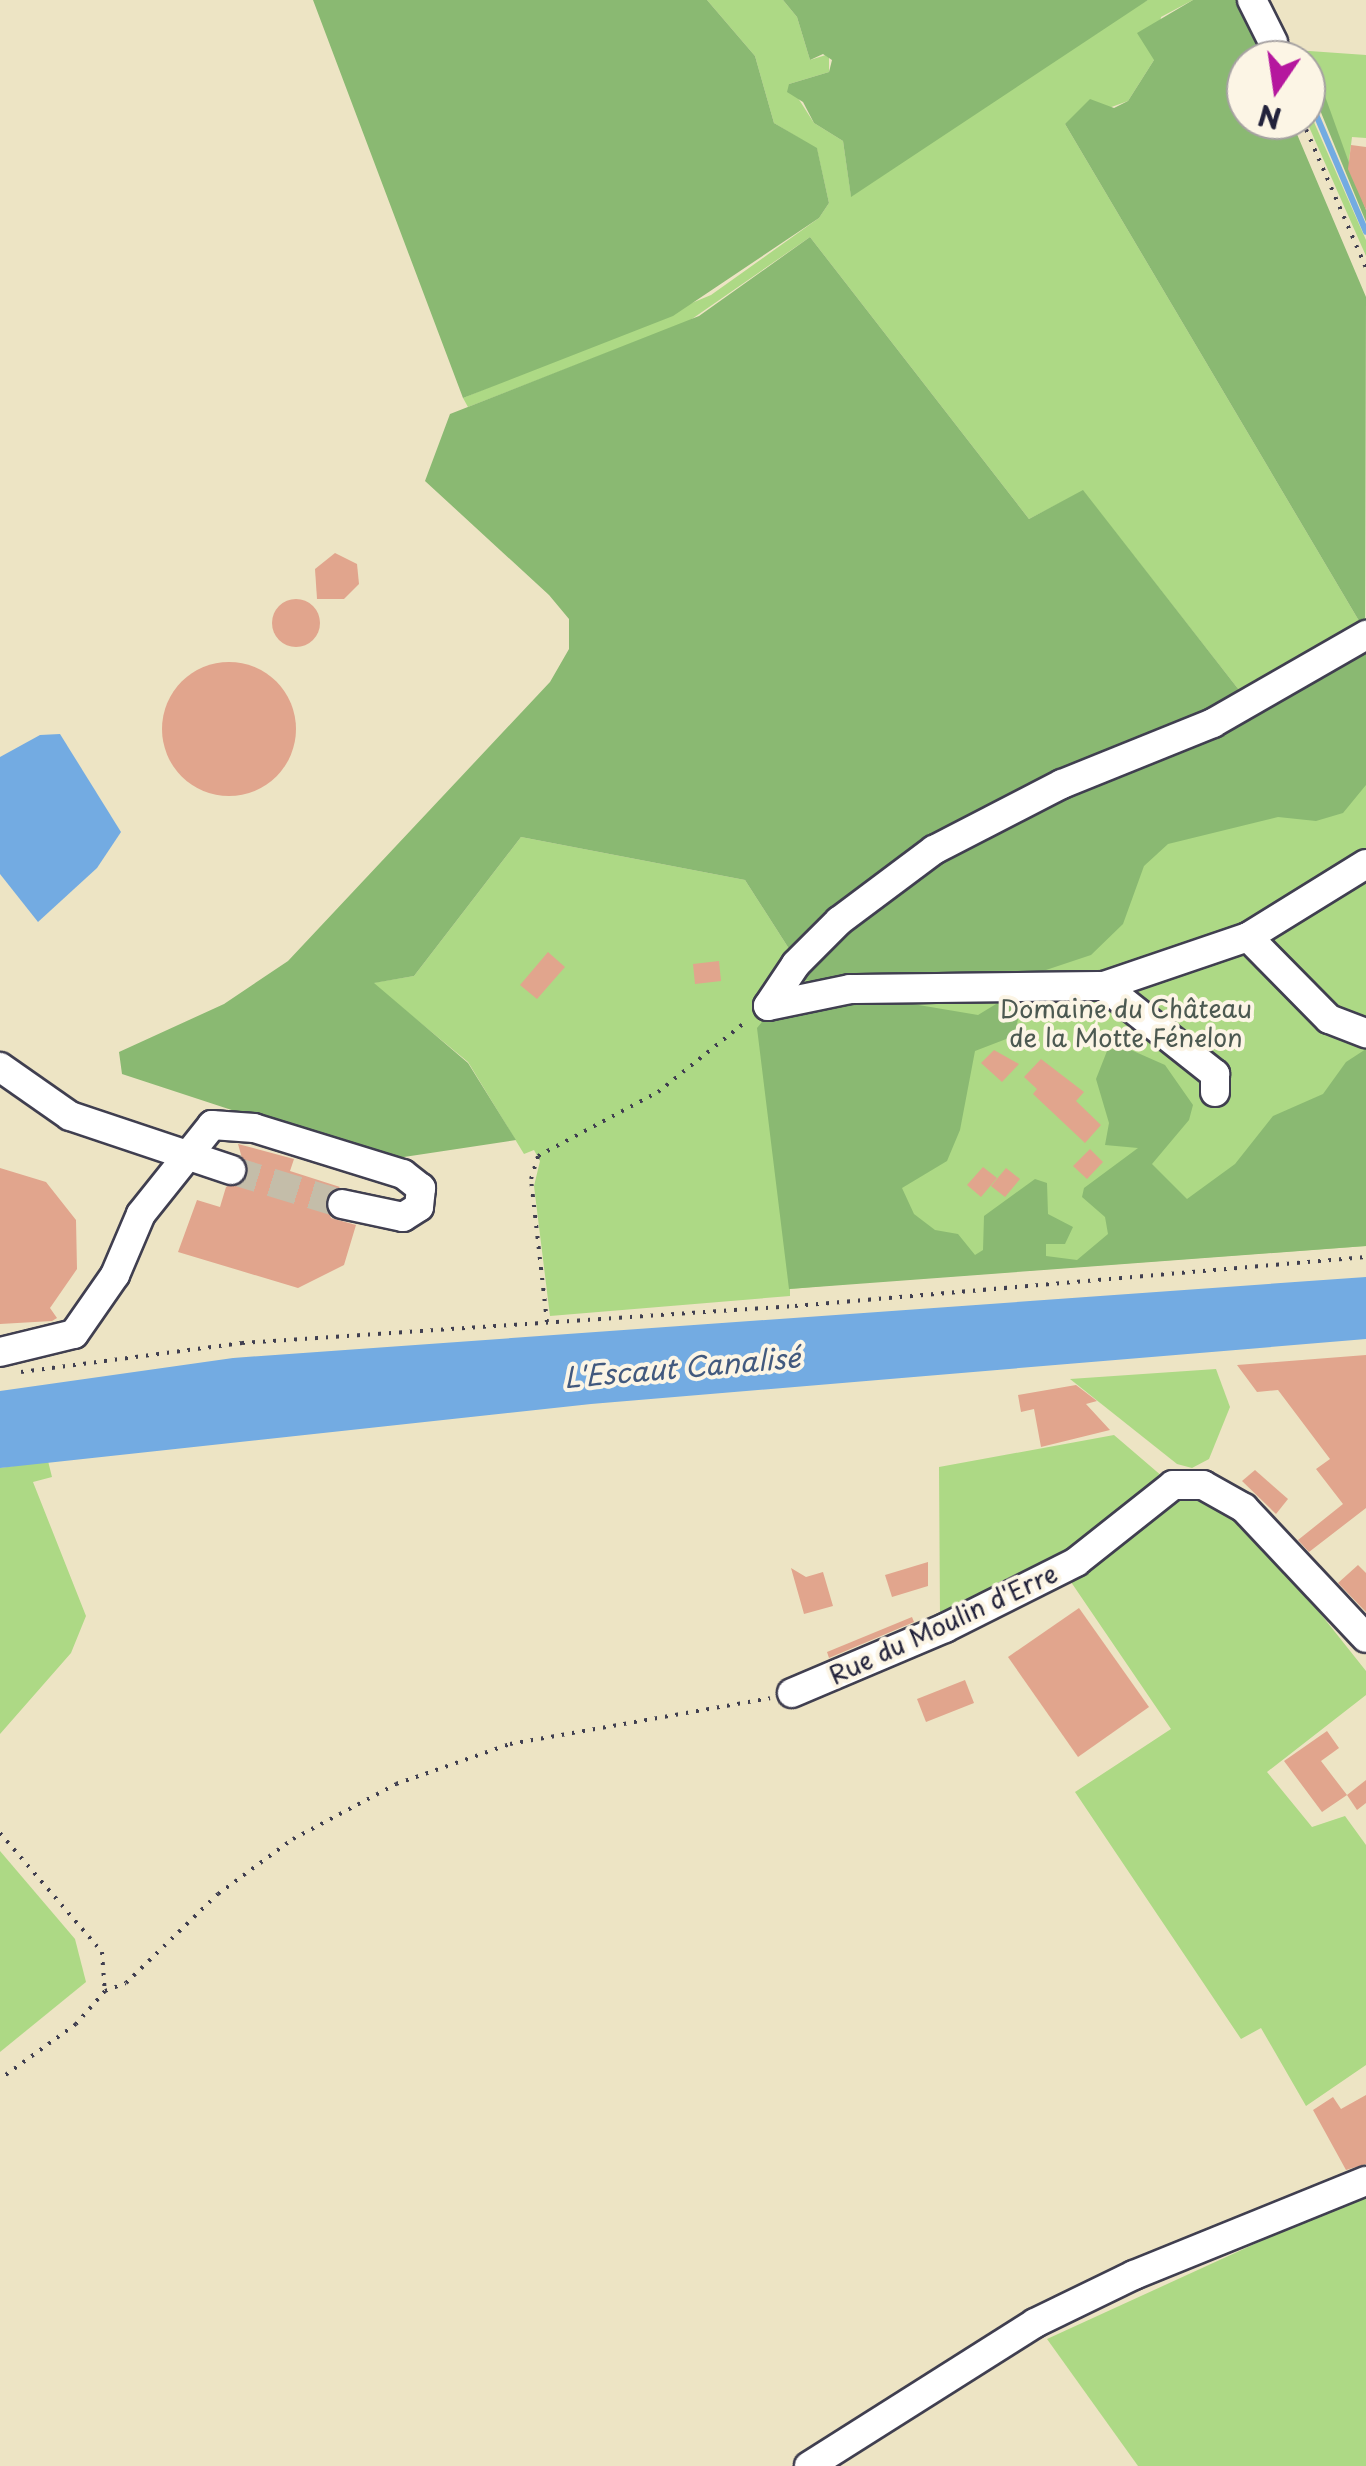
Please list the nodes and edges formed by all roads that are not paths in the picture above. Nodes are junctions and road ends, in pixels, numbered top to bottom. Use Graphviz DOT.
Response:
graph roads {
  1 [pos="1252,0"];
  2 [pos="1272,40"];
  3 [pos="1366,635"];
  4 [pos="1366,864"];
  5 [pos="1248,937"];
  6 [pos="1104,986"];
  7 [pos="1366,1034"];
  8 [pos="0,1067"];
  9 [pos="1214,1092"];
  10 [pos="186,1157"];
  11 [pos="231,1170"];
  12 [pos="342,1204"];
  13 [pos="8,1362"];
  14 [pos="1366,1638"];
  15 [pos="792,1693"];
  16 [pos="1366,2180"];
  17 [pos="809,2466"];
  1 -- 2 [label="street"];
  3 -- 6 [label="street"];
  4 -- 5 [label="street"];
  5 -- 6 [label="street"];
  5 -- 7 [label="street"];
  6 -- 9 [label="street"];
  8 -- 10 [label="street"];
  10 -- 11 [label="street"];
  10 -- 12 [label="street"];
  10 -- 13 [label="street"];
  14 -- 15 [label="street, Rue du Moulin d'Erre"];
  16 -- 17 [label="street"];
}
